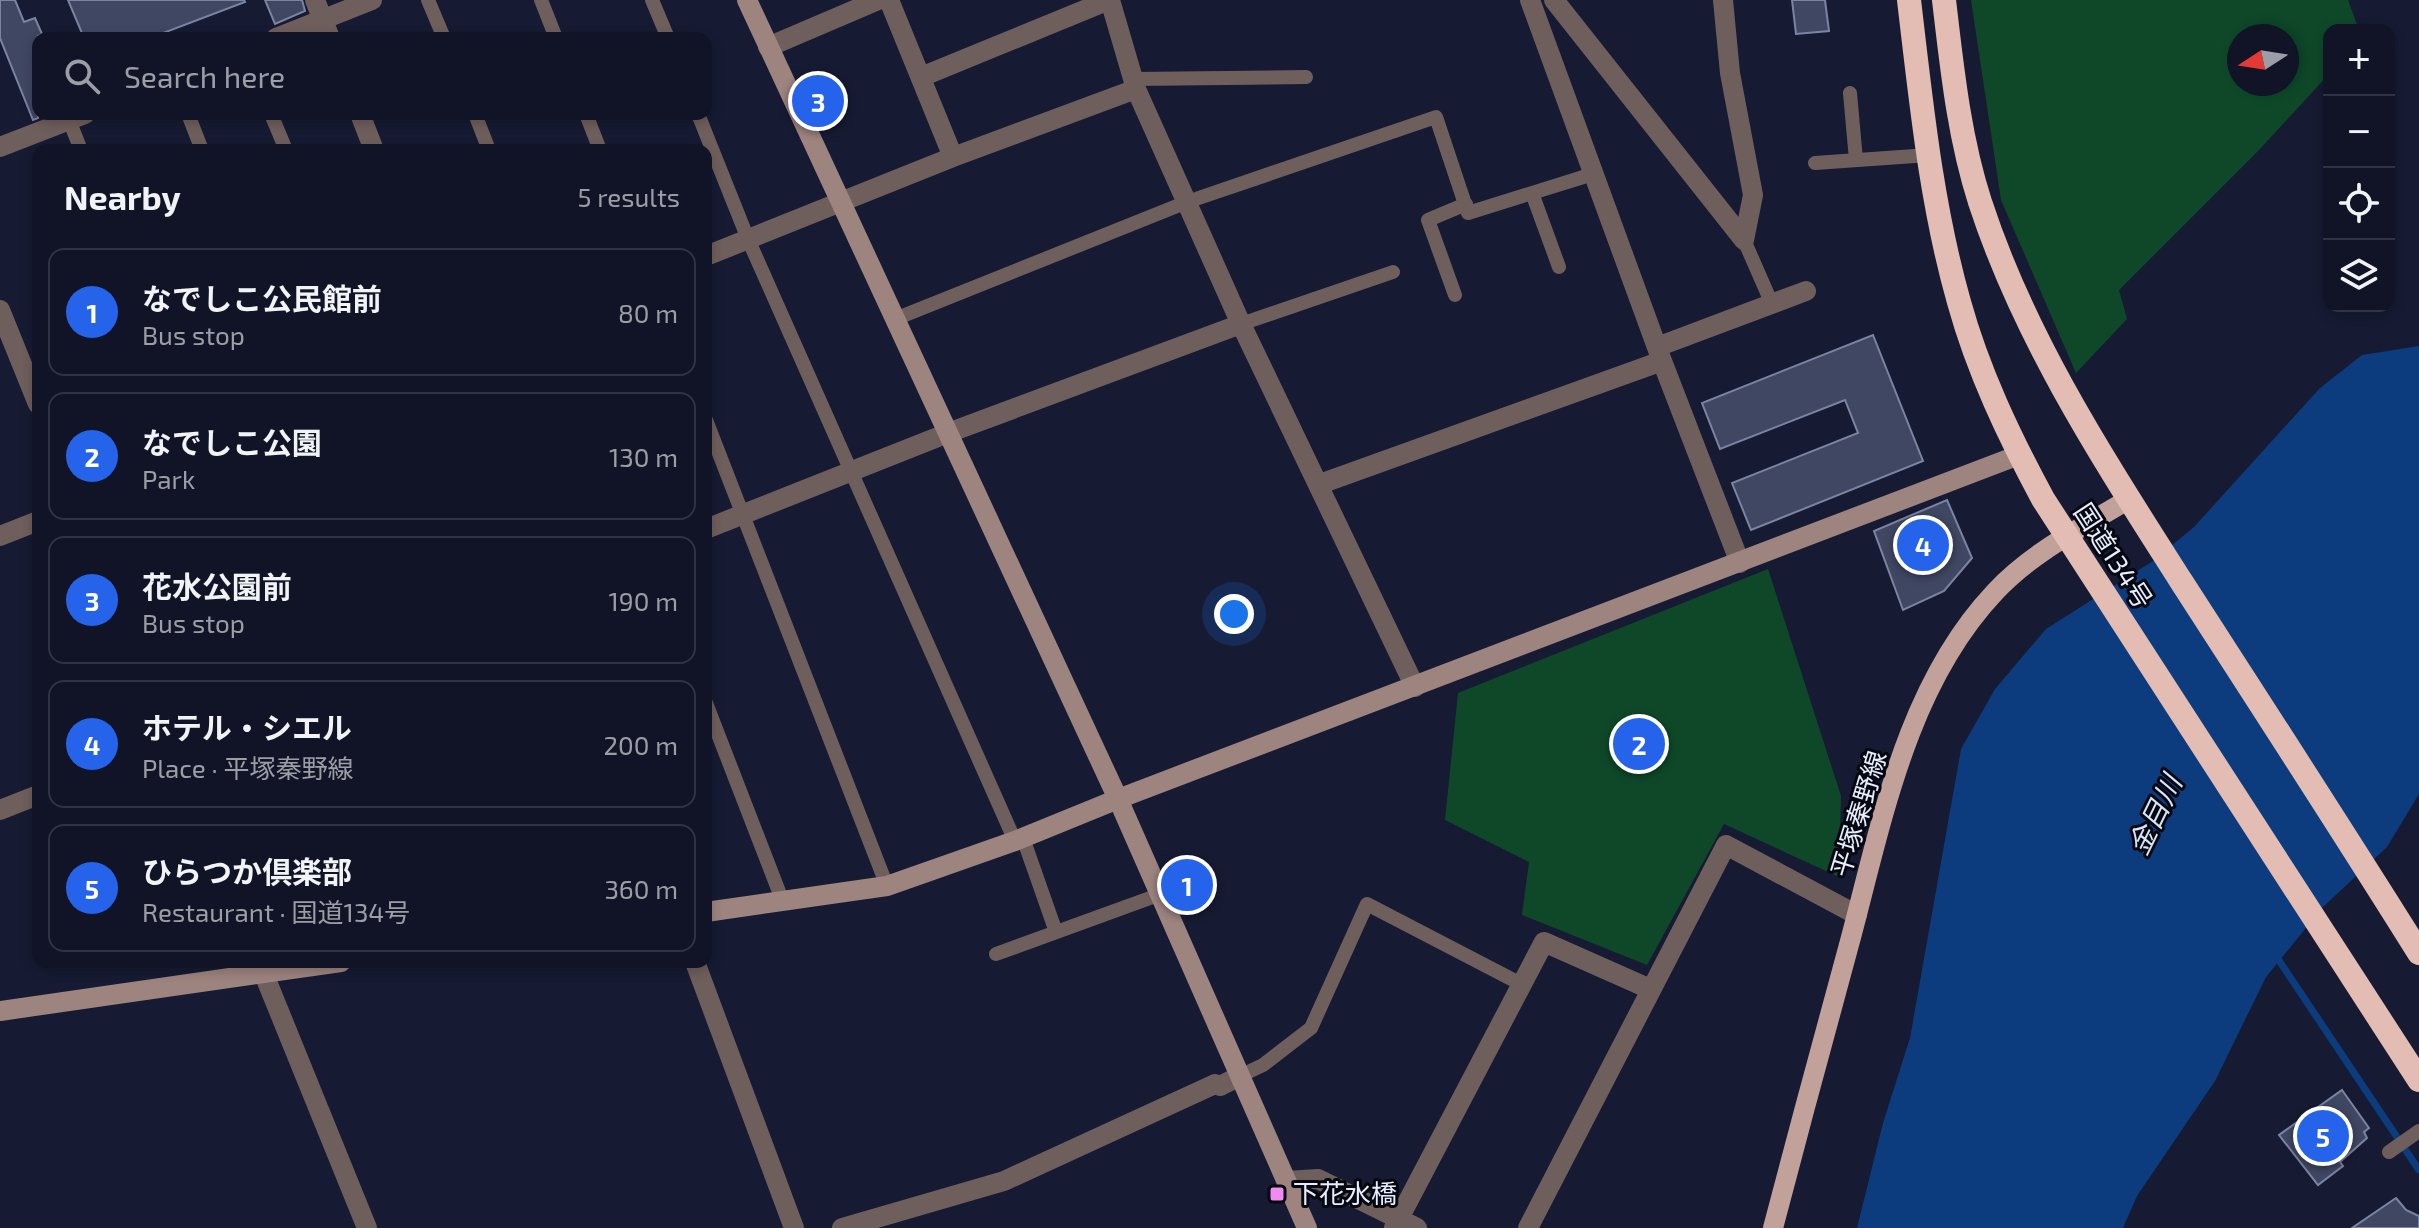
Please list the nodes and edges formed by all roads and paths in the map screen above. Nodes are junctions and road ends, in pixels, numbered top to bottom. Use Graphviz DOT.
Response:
graph roads {
  1 [pos="315,0"];
  2 [pos="372,0"];
  3 [pos="428,0"];
  4 [pos="541,0"];
  5 [pos="652,0"];
  6 [pos="747,0"];
  7 [pos="878,0"];
  8 [pos="889,0"];
  9 [pos="1110,0"];
  10 [pos="1530,0"];
  11 [pos="1554,0"];
  12 [pos="1723,0"];
  13 [pos="1909,0"];
  14 [pos="1944,0"];
  15 [pos="327,29"];
  16 [pos="441,32"];
  17 [pos="554,32"];
  18 [pos="665,32"];
  19 [pos="768,47"];
  20 [pos="921,77"];
  21 [pos="1306,77"];
  22 [pos="1135,84"];
  23 [pos="1850,93"];
  24 [pos="69,120"];
  25 [pos="77,120"];
  26 [pos="190,120"];
  27 [pos="274,120"];
  28 [pos="362,120"];
  29 [pos="477,120"];
  30 [pos="588,120"];
  31 [pos="700,120"];
  32 [pos="80,144"];
  33 [pos="200,144"];
  34 [pos="284,144"];
  35 [pos="372,144"];
  36 [pos="487,144"];
  37 [pos="598,144"];
  38 [pos="710,144"];
  39 [pos="0,147"];
  40 [pos="712,149"];
  41 [pos="1929,155"];
  42 [pos="953,157"];
  43 [pos="1856,160"];
  44 [pos="1815,163"];
  45 [pos="1593,174"];
  46 [pos="1532,193"];
  47 [pos="1187,202"];
  48 [pos="842,203"];
  49 [pos="1466,204"];
  50 [pos="748,239"];
  51 [pos="1744,240"];
  52 [pos="712,254"];
  53 [pos="1559,267"];
  54 [pos="1393,272"];
  55 [pos="1806,291"];
  56 [pos="1455,295"];
  57 [pos="1772,304"];
  58 [pos="0,310"];
  59 [pos="895,319"];
  60 [pos="1241,324"];
  61 [pos="1660,354"];
  62 [pos="32,389"];
  63 [pos="948,433"];
  64 [pos="712,435"];
  65 [pos="2019,455"];
  66 [pos="852,471"];
  67 [pos="1320,484"];
  68 [pos="2129,499"];
  69 [pos="743,514"];
  70 [pos="32,523"];
  71 [pos="712,527"];
  72 [pos="0,536"];
  73 [pos="2067,537"];
  74 [pos="1740,563"];
  75 [pos="1415,687"];
  76 [pos="712,719"];
  77 [pos="32,797"];
  78 [pos="1118,799"];
  79 [pos="0,810"];
  80 [pos="1019,840"];
  81 [pos="887,886"];
  82 [pos="1161,894"];
  83 [pos="783,902"];
  84 [pos="712,911"];
  85 [pos="1857,915"];
  86 [pos="1056,932"];
  87 [pos="2419,953"];
  88 [pos="996,954"];
  89 [pos="255,968"];
  90 [pos="261,968"];
  91 [pos="697,968"];
  92 [pos="1521,984"];
  93 [pos="1650,989"];
  94 [pos="0,1011"];
  95 [pos="1242,1075"];
  96 [pos="2419,1080"];
  97 [pos="2414,1135"];
  98 [pos="2389,1152"];
  99 [pos="1287,1181"];
  100 [pos="1403,1225"];
  101 [pos="367,1228"];
  102 [pos="794,1228"];
  103 [pos="842,1228"];
  104 [pos="1307,1228"];
  105 [pos="1528,1228"];
  106 [pos="1773,1228"];
  1 -- 15 [label="street"];
  2 -- 15 [label="street"];
  3 -- 16 [label="lane"];
  4 -- 17 [label="lane"];
  5 -- 18 [label="lane"];
  6 -- 19 [label="street"];
  7 -- 19 [label="street"];
  8 -- 20 [label="street"];
  9 -- 20 [label="street"];
  9 -- 22 [label="street"];
  10 -- 45 [label="street"];
  11 -- 51 [label="street"];
  12 -- 51 [label="street"];
  13 -- 41 [label="highway, 国道134号"];
  14 -- 68 [label="highway, 国道134号"];
  19 -- 48 [label="street"];
  20 -- 42 [label="street"];
  21 -- 22 [label="lane"];
  22 -- 42 [label="street"];
  22 -- 47 [label="street"];
  23 -- 43 [label="lane"];
  24 -- 39 [label="street"];
  25 -- 32 [label="lane"];
  26 -- 33 [label="lane"];
  27 -- 34 [label="lane"];
  28 -- 35 [label="street"];
  29 -- 36 [label="lane"];
  30 -- 37 [label="lane"];
  31 -- 38 [label="lane"];
  40 -- 50 [label="lane"];
  41 -- 43 [label="lane"];
  41 -- 65 [label="highway, 国道134号"];
  42 -- 48 [label="street"];
  43 -- 44 [label="lane"];
  45 -- 46 [label="lane"];
  45 -- 61 [label="street"];
  46 -- 49 [label="lane"];
  46 -- 53 [label="lane"];
  47 -- 49 [label="lane"];
  47 -- 59 [label="lane"];
  47 -- 60 [label="street"];
  48 -- 50 [label="street"];
  48 -- 59 [label="street"];
  49 -- 56 [label="lane"];
  50 -- 52 [label="street"];
  50 -- 66 [label="lane"];
  51 -- 57 [label="lane"];
  54 -- 60 [label="lane"];
  55 -- 57 [label="street"];
  57 -- 61 [label="street"];
  58 -- 62 [label="street"];
  59 -- 63 [label="street"];
  60 -- 63 [label="street"];
  60 -- 67 [label="street"];
  61 -- 67 [label="street"];
  61 -- 74 [label="street"];
  63 -- 66 [label="street"];
  63 -- 78 [label="street"];
  64 -- 69 [label="lane"];
  65 -- 73 [label="highway, 国道134号"];
  65 -- 74 [label="street"];
  66 -- 69 [label="street"];
  66 -- 80 [label="lane"];
  67 -- 75 [label="street"];
  68 -- 73 [label="main road, 平塚秦野線"];
  68 -- 87 [label="highway, 国道134号"];
  69 -- 71 [label="street"];
  69 -- 81 [label="lane"];
  70 -- 72 [label="street"];
  73 -- 85 [label="main road, 平塚秦野線"];
  73 -- 96 [label="highway, 国道134号"];
  74 -- 75 [label="street"];
  75 -- 78 [label="street"];
  76 -- 83 [label="lane"];
  77 -- 79 [label="street"];
  78 -- 80 [label="street"];
  78 -- 82 [label="street"];
  80 -- 81 [label="street"];
  80 -- 86 [label="lane"];
  81 -- 83 [label="street"];
  82 -- 86 [label="lane"];
  82 -- 95 [label="street"];
  83 -- 84 [label="street"];
  85 -- 93 [label="street"];
  85 -- 106 [label="main road, 平塚秦野線"];
  86 -- 88 [label="lane"];
  89 -- 94 [label="street"];
  90 -- 101 [label="street"];
  91 -- 102 [label="street"];
  92 -- 93 [label="street"];
  92 -- 95 [label="lane"];
  92 -- 100 [label="street"];
  93 -- 105 [label="street"];
  95 -- 99 [label="street"];
  95 -- 103 [label="street"];
  97 -- 98 [label="lane"];
  99 -- 100 [label="street"];
  99 -- 104 [label="street"];
}
